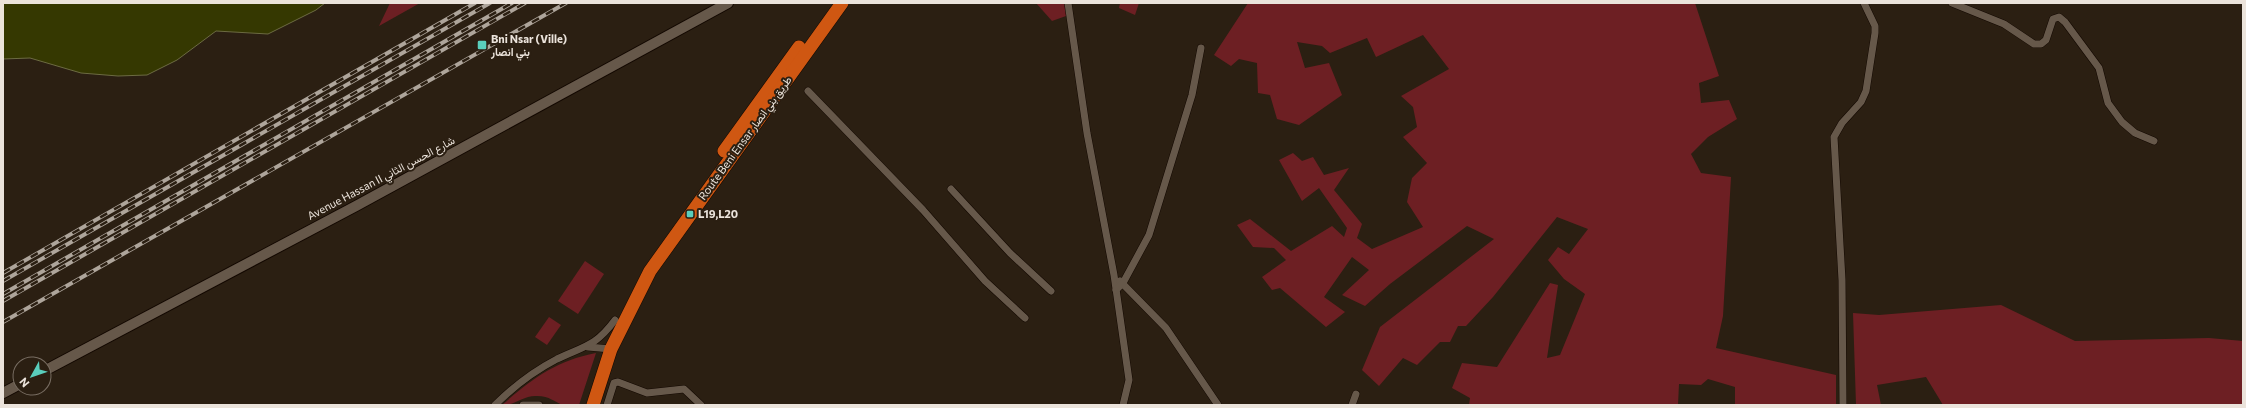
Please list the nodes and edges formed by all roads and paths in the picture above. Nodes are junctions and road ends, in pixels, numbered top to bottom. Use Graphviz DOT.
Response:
graph roads {
  1 [pos="728,3"];
  2 [pos="832,3"];
  3 [pos="842,3"];
  4 [pos="1068,3"];
  5 [pos="1864,3"];
  6 [pos="1952,3"];
  7 [pos="1201,48"];
  8 [pos="808,91"];
  9 [pos="2154,141"];
  10 [pos="951,188"];
  11 [pos="1114,275"];
  12 [pos="1124,283"];
  13 [pos="1116,290"];
  14 [pos="1051,291"];
  15 [pos="1025,318"];
  16 [pos="615,320"];
  17 [pos="588,347"];
  18 [pos="606,349"];
  19 [pos="52,367"];
  20 [pos="12,388"];
  21 [pos="3,393"];
  22 [pos="1356,394"];
  23 [pos="495,405"];
  24 [pos="523,405"];
  25 [pos="539,405"];
  26 [pos="584,405"];
  27 [pos="593,405"];
  28 [pos="607,405"];
  29 [pos="701,405"];
  30 [pos="1123,405"];
  31 [pos="1218,405"];
  32 [pos="1352,405"];
  33 [pos="1843,405"];
  1 -- 19 [label="street, Avenue Hassan II شارع الحسن الثاني"];
  2 -- 16 [label="highway, Route Beni Ensar طريق بني انصار"];
  3 -- 18 [label="highway, Route Beni Ensar طريق بني انصار"];
  4 -- 11 [label="street"];
  5 -- 33 [label="street"];
  6 -- 9 [label="street"];
  7 -- 12 [label="street"];
  8 -- 15 [label="street"];
  10 -- 14 [label="street"];
  11 -- 12 [label="street"];
  11 -- 13 [label="street"];
  12 -- 13 [label="street"];
  12 -- 31 [label="street"];
  13 -- 30 [label="street"];
  16 -- 17 [label="street"];
  16 -- 18 [label="highway, Route Beni Ensar طريق بني انصار"];
  17 -- 18 [label="street"];
  17 -- 23 [label="street"];
  18 -- 26 [label="highway, Route Beni Ensar طريق بني انصار"];
  18 -- 27 [label="highway, Route Beni Ensar طريق بني انصار"];
  20 -- 21 [label="street"];
  22 -- 32 [label="street"];
  24 -- 25 [label="street"];
  28 -- 29 [label="street"];
}
